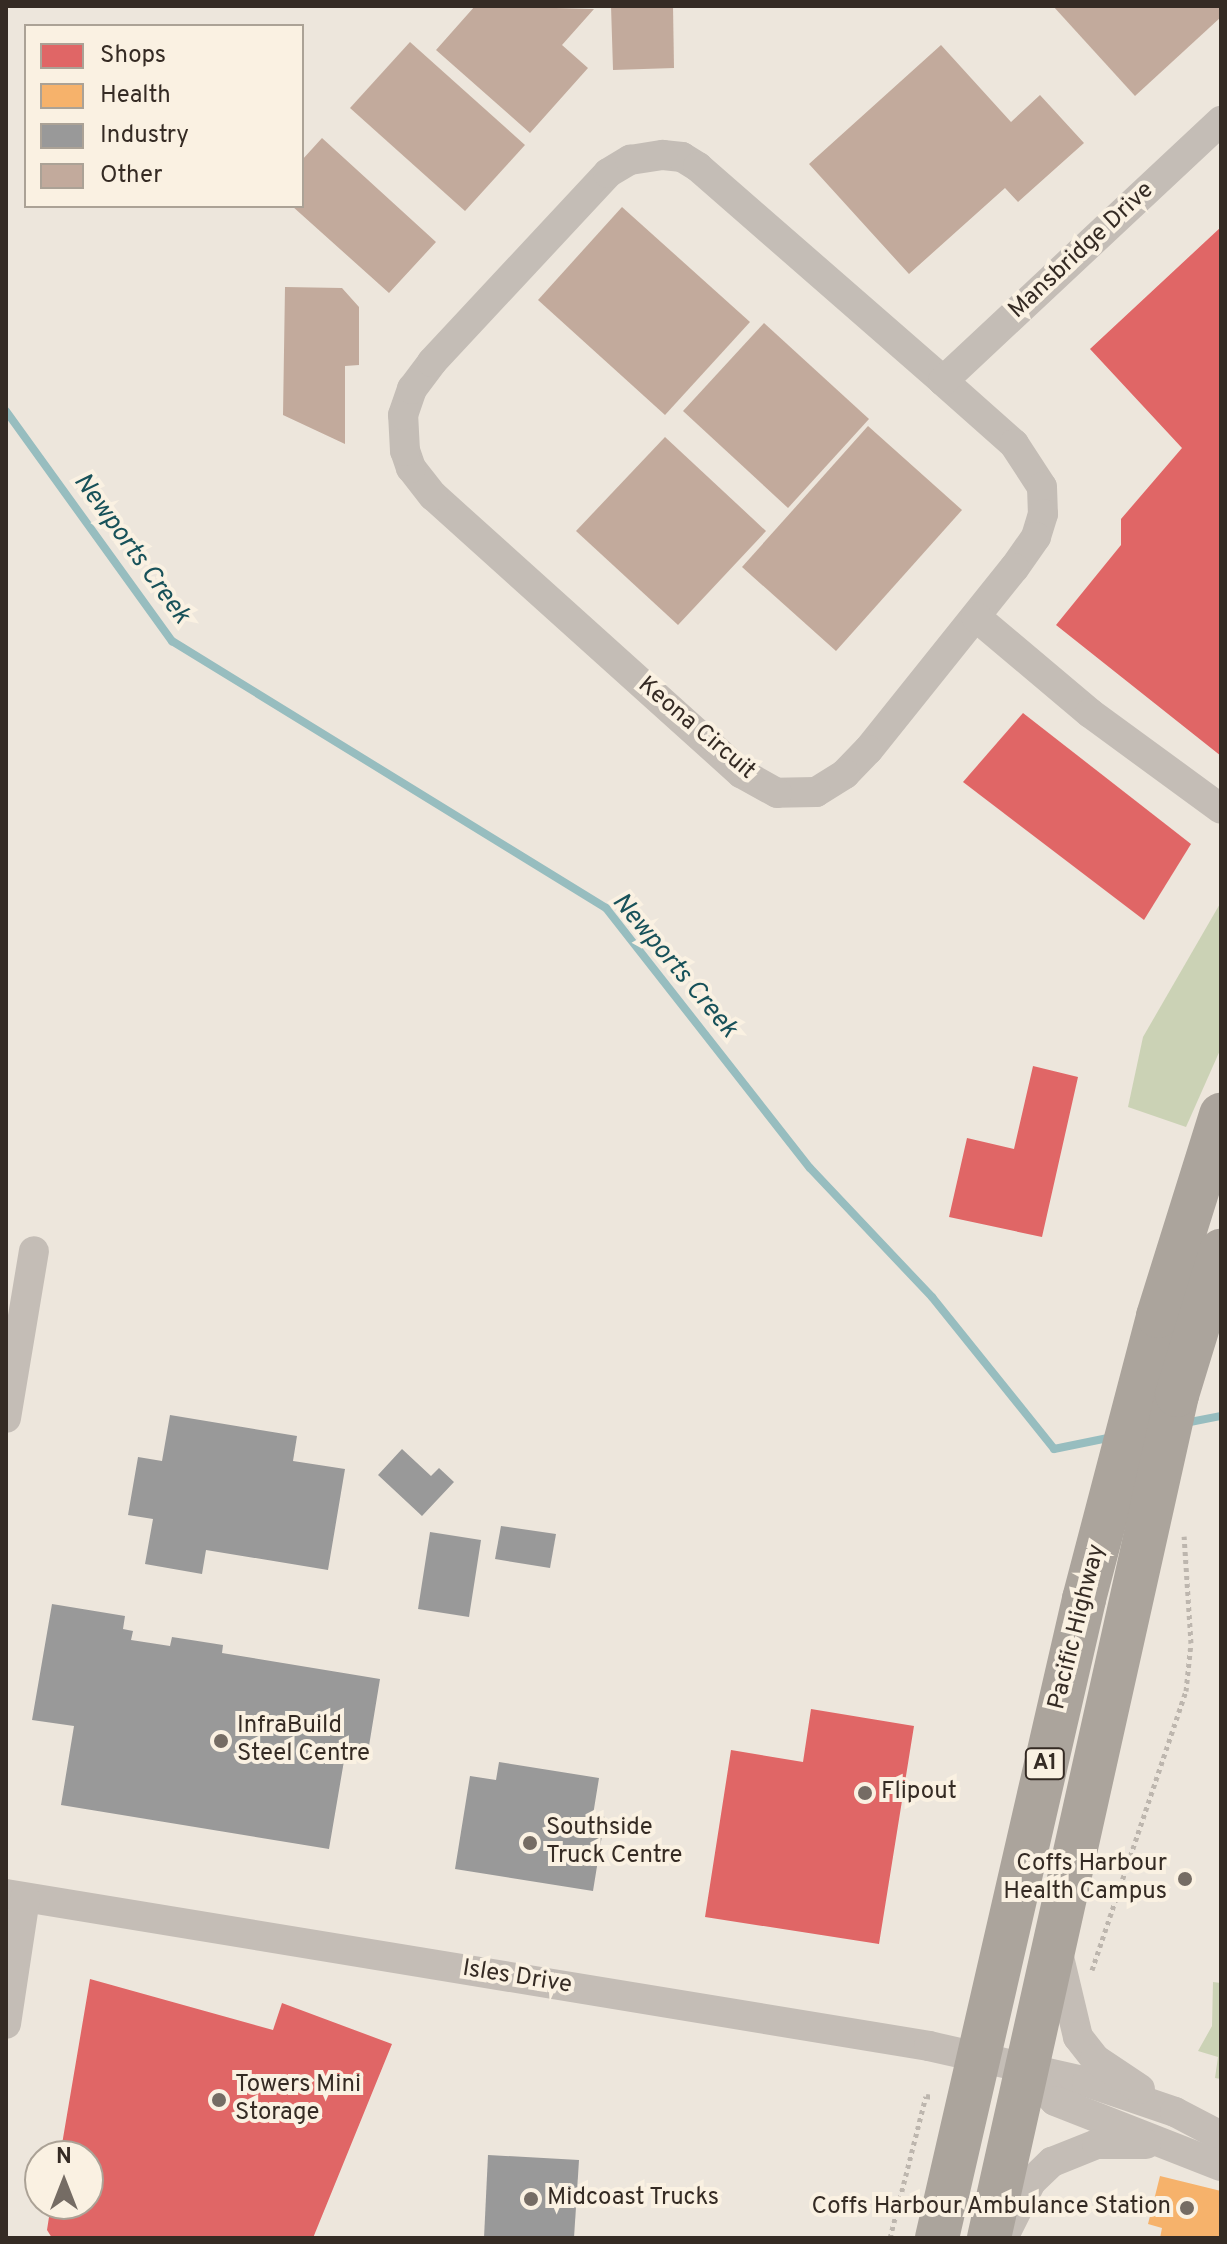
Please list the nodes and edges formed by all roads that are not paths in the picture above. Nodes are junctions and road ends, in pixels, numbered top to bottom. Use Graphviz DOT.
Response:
graph roads {
  1 [pos="1221,121"];
  2 [pos="943,381"];
  3 [pos="976,617"];
  4 [pos="1221,809"];
  5 [pos="1221,1115"];
  6 [pos="34,1251"];
  7 [pos="1221,1251"];
  8 [pos="6,1418"];
  9 [pos="16,1896"];
  10 [pos="1056,1944"];
  11 [pos="6,2024"];
  12 [pos="976,2057"];
  13 [pos="1025,2071"];
  14 [pos="1175,2112"];
  15 [pos="1221,2136"];
  16 [pos="1176,2147"];
  17 [pos="1221,2166"];
  18 [pos="937,2238"];
  19 [pos="989,2238"];
  20 [pos="1003,2238"];
  1 -- 2 [label="street, Mansbridge Drive"];
  2 -- 3 [label="street, Keona Circuit"];
  2 -- 3 [label="street, Keona Circuit"];
  3 -- 4 [label="street"];
  5 -- 12 [label="highway, Pacific Highway / A1"];
  6 -- 8 [label="street"];
  7 -- 10 [label="highway, Pacific Highway / A1"];
  9 -- 11 [label="street"];
  9 -- 12 [label="street, Isles Drive"];
  10 -- 13 [label="highway, Pacific Highway / A1"];
  10 -- 14 [label="street"];
  12 -- 13 [label="street, Isles Drive"];
  12 -- 18 [label="highway, Pacific Highway / A1"];
  13 -- 14 [label="street, Isles Drive"];
  13 -- 16 [label="street"];
  13 -- 19 [label="highway, Pacific Highway / A1"];
  14 -- 15 [label="street"];
  16 -- 17 [label="street"];
  16 -- 20 [label="street"];
}
